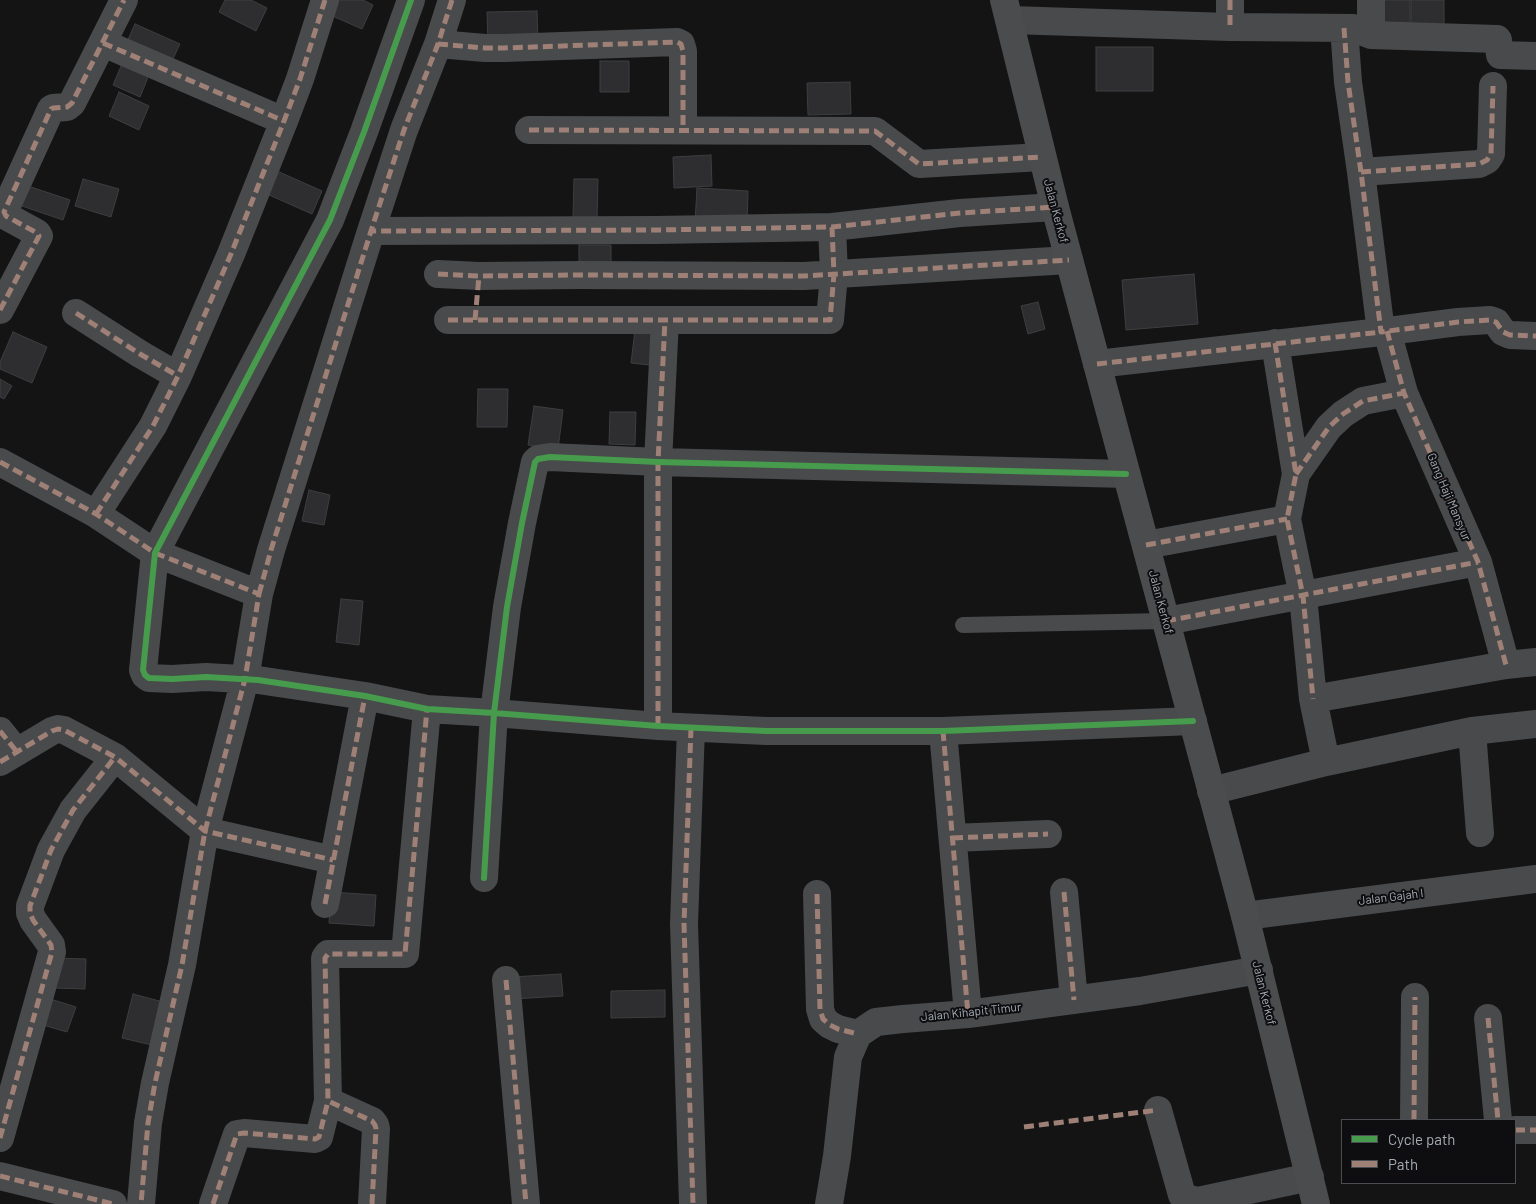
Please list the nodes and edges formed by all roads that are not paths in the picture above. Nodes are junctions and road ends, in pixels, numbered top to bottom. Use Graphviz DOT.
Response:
graph roads {
  1 [pos="124,0"];
  2 [pos="325,0"];
  3 [pos="411,0"];
  4 [pos="452,0"];
  5 [pos="1230,0"];
  6 [pos="1371,0"];
  7 [pos="1007,10"];
  8 [pos="1230,27"];
  9 [pos="1344,28"];
  10 [pos="1371,35"];
  11 [pos="103,43"];
  12 [pos="438,44"];
  13 [pos="1536,56"];
  14 [pos="1493,86"];
  15 [pos="284,121"];
  16 [pos="529,130"];
  17 [pos="682,130"];
  18 [pos="1042,158"];
  19 [pos="1361,172"];
  20 [pos="1054,207"];
  21 [pos="832,227"];
  22 [pos="372,231"];
  23 [pos="1069,260"];
  24 [pos="438,274"];
  25 [pos="834,274"];
  26 [pos="479,276"];
  27 [pos="0,310"];
  28 [pos="76,313"];
  29 [pos="448,320"];
  30 [pos="476,320"];
  31 [pos="665,320"];
  32 [pos="1384,332"];
  33 [pos="1536,336"];
  34 [pos="1275,343"];
  35 [pos="1097,364"];
  36 [pos="178,376"];
  37 [pos="1404,393"];
  38 [pos="0,462"];
  39 [pos="658,462"];
  40 [pos="1126,474"];
  41 [pos="1296,474"];
  42 [pos="96,514"];
  43 [pos="1287,519"];
  44 [pos="1146,545"];
  45 [pos="155,553"];
  46 [pos="1478,562"];
  47 [pos="259,594"];
  48 [pos="1303,596"];
  49 [pos="1166,621"];
  50 [pos="963,625"];
  51 [pos="1536,662"];
  52 [pos="1506,665"];
  53 [pos="245,679"];
  54 [pos="365,696"];
  55 [pos="1313,699"];
  56 [pos="427,709"];
  57 [pos="494,713"];
  58 [pos="1193,721"];
  59 [pos="1536,724"];
  60 [pos="658,726"];
  61 [pos="690,728"];
  62 [pos="0,730"];
  63 [pos="944,731"];
  64 [pos="1472,732"];
  65 [pos="8,757"];
  66 [pos="115,758"];
  67 [pos="1326,762"];
  68 [pos="1212,790"];
  69 [pos="205,831"];
  70 [pos="1480,833"];
  71 [pos="1048,834"];
  72 [pos="953,838"];
  73 [pos="333,860"];
  74 [pos="484,878"];
  75 [pos="1536,878"];
  76 [pos="1064,892"];
  77 [pos="817,894"];
  78 [pos="325,904"];
  79 [pos="1245,916"];
  80 [pos="1259,970"];
  81 [pos="506,980"];
  82 [pos="1415,997"];
  83 [pos="1074,1000"];
  84 [pos="968,1014"];
  85 [pos="1488,1018"];
  86 [pos="858,1034"];
  87 [pos="328,1101"];
  88 [pos="1158,1110"];
  89 [pos="1414,1119"];
  90 [pos="1498,1119"];
  91 [pos="1516,1130"];
  92 [pos="1536,1130"];
  93 [pos="0,1138"];
  94 [pos="0,1176"];
  95 [pos="1310,1177"];
  96 [pos="113,1204"];
  97 [pos="141,1204"];
  98 [pos="213,1204"];
  99 [pos="372,1204"];
  100 [pos="526,1204"];
  101 [pos="693,1204"];
  102 [pos="829,1204"];
  103 [pos="1316,1204"];
  1 -- 11 [label="street"];
  2 -- 15 [label="street"];
  3 -- 45 [label="street"];
  4 -- 12 [label="street"];
  5 -- 8 [label="street"];
  6 -- 10 [label="street"];
  7 -- 8 [label="street"];
  7 -- 18 [label="main road, Jalan Kerkof"];
  8 -- 9 [label="street"];
  9 -- 10 [label="street"];
  9 -- 19 [label="street, Gang Haji Mansyur"];
  10 -- 13 [label="street"];
  11 -- 15 [label="street"];
  11 -- 27 [label="street"];
  12 -- 17 [label="street"];
  12 -- 22 [label="street"];
  14 -- 19 [label="street"];
  15 -- 36 [label="street"];
  16 -- 17 [label="street"];
  17 -- 18 [label="street"];
  18 -- 20 [label="main road, Jalan Kerkof"];
  19 -- 32 [label="street, Gang Haji Mansyur"];
  20 -- 21 [label="street"];
  20 -- 23 [label="main road, Jalan Kerkof"];
  21 -- 22 [label="street"];
  21 -- 25 [label="street"];
  22 -- 47 [label="street"];
  23 -- 25 [label="street"];
  23 -- 35 [label="main road, Jalan Kerkof"];
  24 -- 26 [label="street"];
  25 -- 26 [label="street"];
  25 -- 31 [label="street"];
  26 -- 30 [label="street"];
  28 -- 36 [label="street"];
  29 -- 30 [label="street"];
  30 -- 31 [label="street"];
  31 -- 39 [label="street"];
  32 -- 33 [label="street"];
  32 -- 34 [label="street"];
  32 -- 37 [label="street, Gang Haji Mansyur"];
  34 -- 35 [label="street"];
  34 -- 41 [label="street"];
  35 -- 40 [label="main road, Jalan Kerkof"];
  36 -- 42 [label="street"];
  37 -- 41 [label="street"];
  37 -- 46 [label="street, Gang Haji Mansyur"];
  38 -- 42 [label="street"];
  39 -- 40 [label="street"];
  39 -- 57 [label="street"];
  39 -- 60 [label="street"];
  40 -- 44 [label="main road, Jalan Kerkof"];
  41 -- 43 [label="street"];
  42 -- 45 [label="street"];
  43 -- 44 [label="street"];
  43 -- 48 [label="street"];
  44 -- 49 [label="main road, Jalan Kerkof"];
  45 -- 47 [label="street"];
  45 -- 53 [label="street"];
  46 -- 48 [label="street"];
  46 -- 52 [label="street, Gang Haji Mansyur"];
  47 -- 53 [label="street"];
  48 -- 49 [label="street"];
  48 -- 55 [label="street"];
  49 -- 50 [label="lane"];
  49 -- 58 [label="main road, Jalan Kerkof"];
  51 -- 52 [label="street"];
  52 -- 55 [label="street"];
  53 -- 54 [label="street"];
  53 -- 69 [label="street"];
  54 -- 56 [label="street"];
  54 -- 73 [label="street"];
  55 -- 67 [label="street"];
  56 -- 57 [label="street"];
  56 -- 87 [label="street"];
  57 -- 60 [label="street"];
  57 -- 74 [label="street"];
  58 -- 63 [label="street"];
  58 -- 68 [label="main road, Jalan Kerkof"];
  59 -- 64 [label="street"];
  60 -- 61 [label="street"];
  61 -- 63 [label="street"];
  61 -- 101 [label="street"];
  62 -- 65 [label="street"];
  63 -- 72 [label="street"];
  64 -- 67 [label="street"];
  64 -- 70 [label="street"];
  65 -- 66 [label="street"];
  66 -- 69 [label="street"];
  66 -- 93 [label="street"];
  67 -- 68 [label="street"];
  68 -- 79 [label="main road, Jalan Kerkof"];
  69 -- 73 [label="street"];
  69 -- 97 [label="street"];
  71 -- 72 [label="street"];
  72 -- 84 [label="street"];
  73 -- 78 [label="street"];
  75 -- 79 [label="street, Jalan Gajah I"];
  76 -- 83 [label="street"];
  77 -- 86 [label="street"];
  79 -- 80 [label="main road, Jalan Kerkof"];
  80 -- 83 [label="street, Jalan Kihapit Timur"];
  80 -- 95 [label="main road, Jalan Kerkof"];
  81 -- 100 [label="street"];
  82 -- 89 [label="street"];
  83 -- 84 [label="street, Jalan Kihapit Timur"];
  84 -- 86 [label="street, Jalan Kihapit Timur"];
  85 -- 90 [label="street"];
  86 -- 102 [label="street"];
  87 -- 98 [label="street"];
  87 -- 99 [label="street"];
  88 -- 95 [label="street"];
  91 -- 92 [label="street"];
  94 -- 96 [label="street"];
  95 -- 103 [label="main road, Jalan Kerkof"];
}
